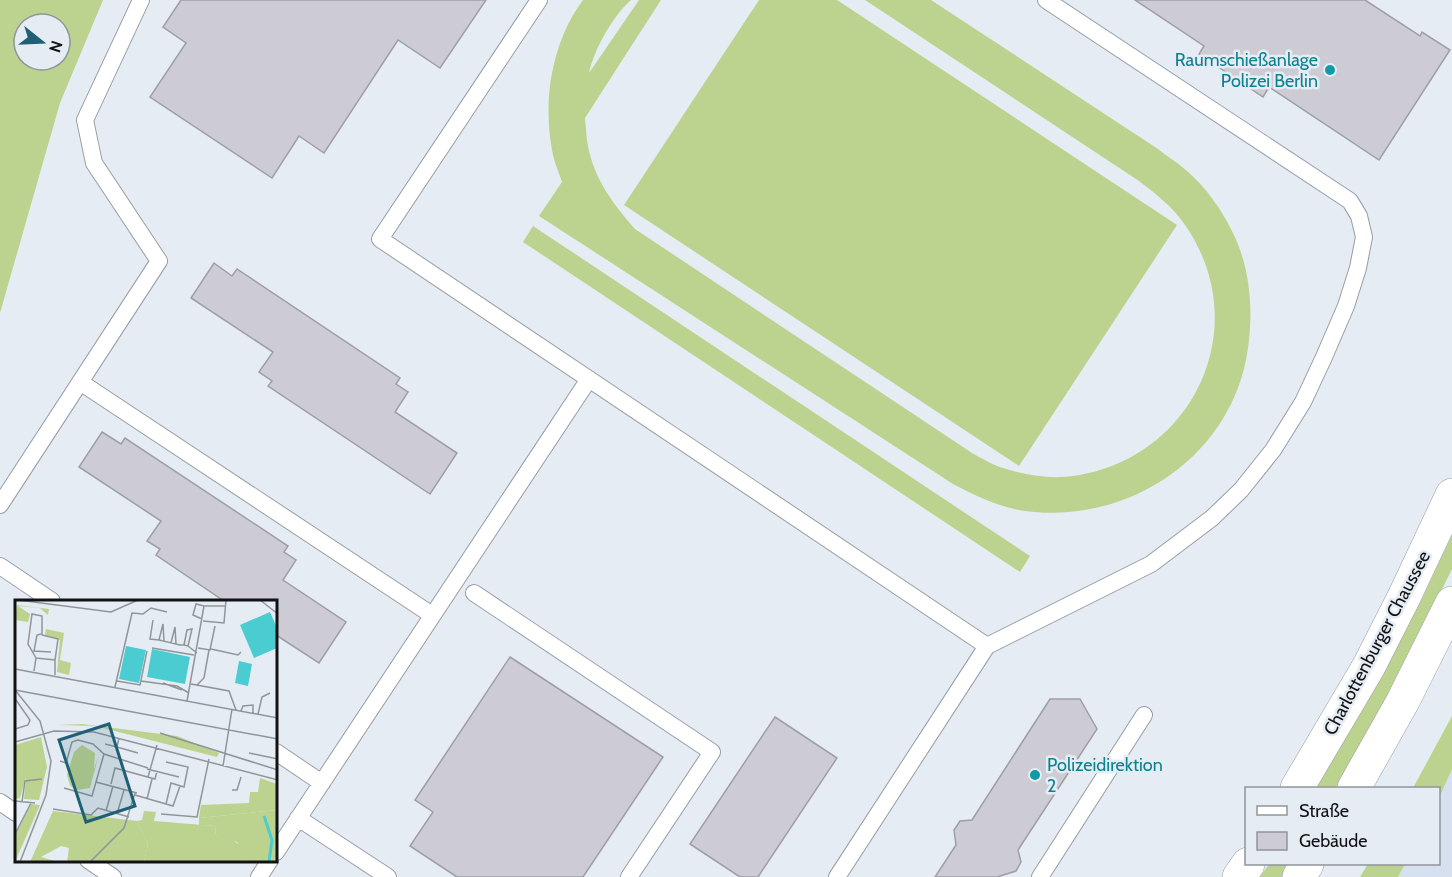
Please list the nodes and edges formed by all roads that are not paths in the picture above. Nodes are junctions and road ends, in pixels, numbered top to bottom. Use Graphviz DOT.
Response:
graph roads {
  1 [pos="141,0"];
  2 [pos="538,0"];
  3 [pos="1046,0"];
  4 [pos="589,379"];
  5 [pos="80,382"];
  6 [pos="1452,495"];
  7 [pos="0,505"];
  8 [pos="0,566"];
  9 [pos="474,593"];
  10 [pos="51,600"];
  11 [pos="1452,603"];
  12 [pos="432,615"];
  13 [pos="987,646"];
  14 [pos="1144,715"];
  15 [pos="278,753"];
  16 [pos="322,783"];
  17 [pos="1298,787"];
  18 [pos="1355,787"];
  19 [pos="0,802"];
  20 [pos="15,812"];
  21 [pos="298,818"];
  22 [pos="278,849"];
  23 [pos="90,862"];
  24 [pos="269,862"];
  25 [pos="113,877"];
  26 [pos="260,877"];
  27 [pos="388,877"];
  28 [pos="629,877"];
  29 [pos="837,877"];
  30 [pos="1040,877"];
  1 -- 5 [label="lane"];
  2 -- 4 [label="lane"];
  3 -- 13 [label="lane"];
  4 -- 12 [label="lane"];
  4 -- 13 [label="lane"];
  5 -- 7 [label="lane"];
  5 -- 12 [label="lane"];
  6 -- 17 [label="main road, Charlottenburger Chaussee"];
  8 -- 10 [label="lane"];
  9 -- 28 [label="lane"];
  11 -- 18 [label="main road"];
  12 -- 16 [label="lane"];
  13 -- 29 [label="lane"];
  14 -- 30 [label="lane"];
  15 -- 16 [label="lane"];
  16 -- 21 [label="lane"];
  19 -- 20 [label="lane"];
  21 -- 22 [label="lane"];
  21 -- 27 [label="lane"];
  23 -- 25 [label="lane"];
  24 -- 26 [label="lane"];
}
